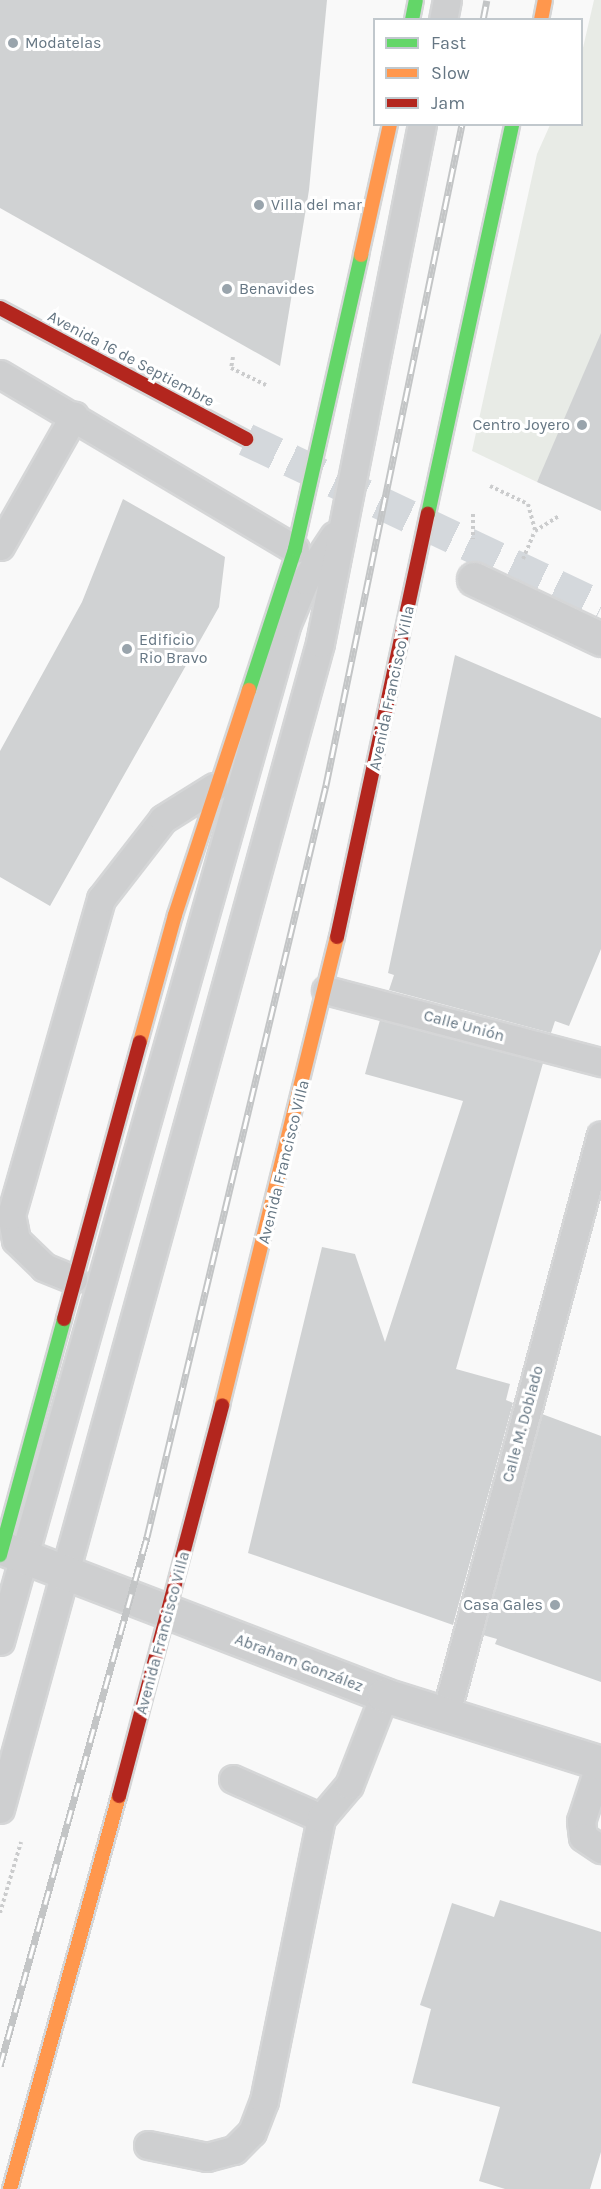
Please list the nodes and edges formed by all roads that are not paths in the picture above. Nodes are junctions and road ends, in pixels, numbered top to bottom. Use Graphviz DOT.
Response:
graph roads {
  1 [pos="416,0"];
  2 [pos="447,0"];
  3 [pos="545,0"];
  4 [pos="412,18"];
  5 [pos="443,18"];
  6 [pos="541,18"];
  7 [pos="390,126"];
  8 [pos="422,126"];
  9 [pos="512,126"];
  10 [pos="0,308"];
  11 [pos="0,374"];
  12 [pos="74,417"];
  13 [pos="246,439"];
  14 [pos="343,522"];
  15 [pos="0,546"];
  16 [pos="295,549"];
  17 [pos="474,579"];
  18 [pos="601,639"];
  19 [pos="214,787"];
  20 [pos="326,990"];
  21 [pos="601,1062"];
  22 [pos="601,1135"];
  23 [pos="74,1279"];
  24 [pos="9,1553"];
  25 [pos="66,1572"];
  26 [pos="169,1616"];
  27 [pos="0,1641"];
  28 [pos="384,1695"];
  29 [pos="446,1713"];
  30 [pos="600,1763"];
  31 [pos="233,1779"];
  32 [pos="0,1809"];
  33 [pos="321,1818"];
  34 [pos="601,1849"];
  35 [pos="148,2145"];
  36 [pos="10,2189"];
  1 -- 4 [label="main road"];
  2 -- 5 [label="lane"];
  3 -- 6 [label="main road"];
  7 -- 16 [label="main road"];
  8 -- 14 [label="lane"];
  9 -- 20 [label="main road, Avenida Francisco Villa"];
  10 -- 13 [label="main road, Avenida 16 de Septiembre"];
  11 -- 12 [label="lane"];
  12 -- 15 [label="lane"];
  12 -- 16 [label="lane"];
  14 -- 24 [label="lane"];
  14 -- 25 [label="lane"];
  16 -- 19 [label="main road"];
  17 -- 18 [label="street"];
  19 -- 23 [label="main road"];
  19 -- 23 [label="lane"];
  20 -- 21 [label="lane, Calle Unión"];
  20 -- 26 [label="main road, Avenida Francisco Villa"];
  22 -- 29 [label="lane, Calle M. Doblado"];
  23 -- 24 [label="main road"];
  24 -- 25 [label="street, Abraham González"];
  24 -- 27 [label="lane"];
  25 -- 26 [label="street, Abraham González"];
  25 -- 32 [label="lane"];
  26 -- 28 [label="street, Abraham González"];
  26 -- 36 [label="main road, Avenida Francisco Villa"];
  28 -- 29 [label="street, Abraham González"];
  28 -- 33 [label="lane"];
  29 -- 30 [label="street, Abraham González"];
  30 -- 34 [label="lane"];
  31 -- 33 [label="lane"];
  33 -- 35 [label="lane"];
}
